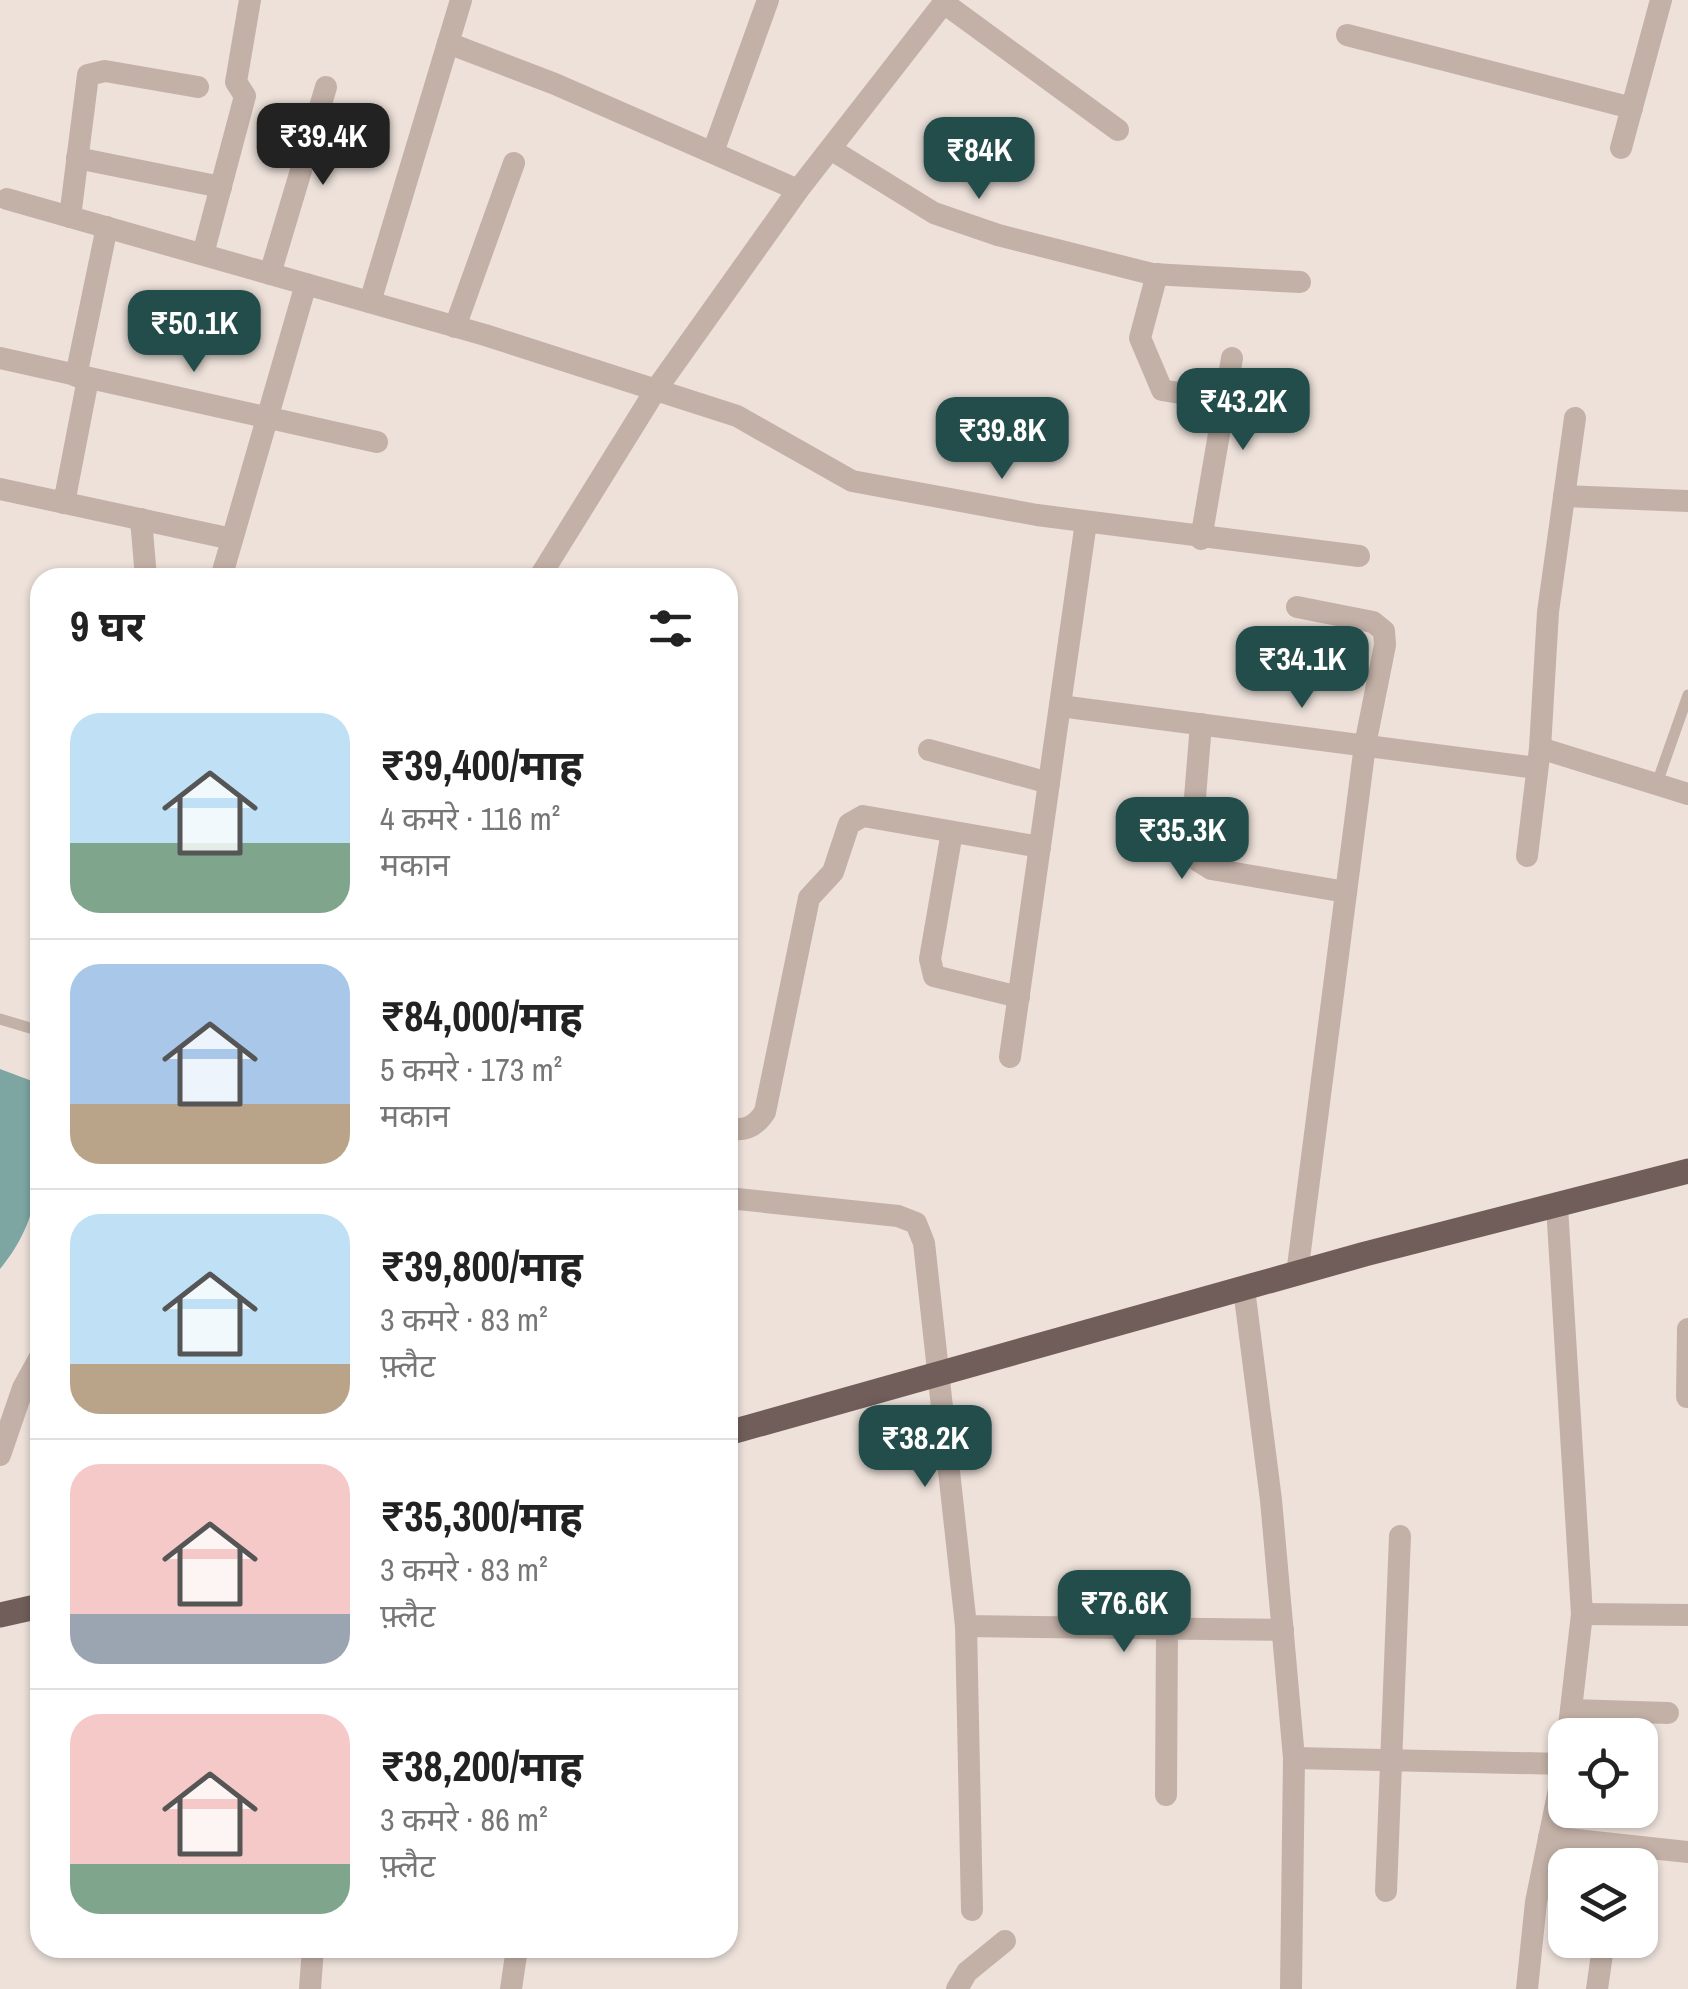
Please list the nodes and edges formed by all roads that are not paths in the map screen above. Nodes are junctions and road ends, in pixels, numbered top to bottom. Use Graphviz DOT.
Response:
graph roads {
  1 [pos="250,0"];
  2 [pos="462,0"];
  3 [pos="768,0"];
  4 [pos="1661,0"];
  5 [pos="945,2"];
  6 [pos="1346,35"];
  7 [pos="448,43"];
  8 [pos="198,87"];
  9 [pos="326,87"];
  10 [pos="1632,108"];
  11 [pos="1118,130"];
  12 [pos="1621,148"];
  13 [pos="832,150"];
  14 [pos="714,152"];
  15 [pos="77,158"];
  16 [pos="514,163"];
  17 [pos="221,186"];
  18 [pos="798,190"];
  19 [pos="7,198"];
  20 [pos="70,217"];
  21 [pos="107,227"];
  22 [pos="203,254"];
  23 [pos="270,274"];
  24 [pos="1158,274"];
  25 [pos="1300,282"];
  26 [pos="306,284"];
  27 [pos="370,302"];
  28 [pos="455,327"];
  29 [pos="0,358"];
  30 [pos="1232,358"];
  31 [pos="82,377"];
  32 [pos="654,391"];
  33 [pos="1226,400"];
  34 [pos="267,418"];
  35 [pos="1574,418"];
  36 [pos="378,442"];
  37 [pos="0,489"];
  38 [pos="1564,496"];
  39 [pos="1688,501"];
  40 [pos="64,503"];
  41 [pos="141,519"];
  42 [pos="1086,522"];
  43 [pos="232,539"];
  44 [pos="1201,539"];
  45 [pos="1359,556"];
  46 [pos="145,568"];
  47 [pos="224,568"];
  48 [pos="545,568"];
  49 [pos="1297,607"];
  50 [pos="1688,695"];
  51 [pos="1060,706"];
  52 [pos="1202,724"];
  53 [pos="1365,746"];
  54 [pos="930,750"];
  55 [pos="1538,758"];
  56 [pos="1049,783"];
  57 [pos="1657,783"];
  58 [pos="1688,794"];
  59 [pos="952,832"];
  60 [pos="1040,847"];
  61 [pos="1527,856"];
  62 [pos="1346,892"];
  63 [pos="1019,997"];
  64 [pos="0,1018"];
  65 [pos="30,1028"];
  66 [pos="1010,1058"];
  67 [pos="738,1129"];
  68 [pos="1688,1171"];
  69 [pos="738,1199"];
  70 [pos="1557,1206"];
  71 [pos="1296,1274"];
  72 [pos="1244,1289"];
  73 [pos="1688,1329"];
  74 [pos="30,1374"];
  75 [pos="937,1378"];
  76 [pos="1687,1398"];
  77 [pos="738,1430"];
  78 [pos="0,1455"];
  79 [pos="1400,1536"];
  80 [pos="30,1608"];
  81 [pos="0,1614"];
  82 [pos="1582,1614"];
  83 [pos="1688,1615"];
  84 [pos="966,1626"];
  85 [pos="1167,1629"];
  86 [pos="1283,1630"];
  87 [pos="1571,1710"];
  88 [pos="1668,1713"];
  89 [pos="1570,1718"];
  90 [pos="1294,1758"];
  91 [pos="1392,1760"];
  92 [pos="1548,1762"];
  93 [pos="1166,1795"];
  94 [pos="1551,1828"];
  95 [pos="1549,1836"];
  96 [pos="1593,1848"];
  97 [pos="1688,1852"];
  98 [pos="1658,1853"];
  99 [pos="1386,1892"];
  100 [pos="972,1910"];
  101 [pos="1005,1941"];
  102 [pos="313,1958"];
  103 [pos="516,1958"];
  104 [pos="1601,1958"];
  105 [pos="310,1989"];
  106 [pos="511,1989"];
  107 [pos="957,1989"];
  108 [pos="1291,1989"];
  109 [pos="1527,1989"];
  110 [pos="1597,1989"];
  1 -- 17 [label="street"];
  2 -- 7 [label="street"];
  3 -- 14 [label="street"];
  4 -- 10 [label="street"];
  5 -- 11 [label="street"];
  5 -- 13 [label="street"];
  6 -- 10 [label="street"];
  7 -- 14 [label="street"];
  7 -- 27 [label="street"];
  8 -- 15 [label="street"];
  9 -- 23 [label="street"];
  10 -- 12 [label="street"];
  13 -- 18 [label="street"];
  13 -- 24 [label="street"];
  14 -- 18 [label="street"];
  15 -- 17 [label="street"];
  15 -- 20 [label="street"];
  16 -- 28 [label="street"];
  17 -- 22 [label="street"];
  18 -- 32 [label="street"];
  19 -- 20 [label="street"];
  20 -- 21 [label="street"];
  21 -- 22 [label="street"];
  21 -- 31 [label="street"];
  22 -- 23 [label="street"];
  23 -- 26 [label="street"];
  24 -- 25 [label="street"];
  24 -- 33 [label="street"];
  26 -- 27 [label="street"];
  26 -- 34 [label="street"];
  27 -- 28 [label="street"];
  28 -- 32 [label="street"];
  29 -- 31 [label="street"];
  30 -- 33 [label="street"];
  31 -- 34 [label="street"];
  31 -- 40 [label="street"];
  32 -- 42 [label="street"];
  32 -- 48 [label="street"];
  33 -- 44 [label="street"];
  34 -- 36 [label="street"];
  34 -- 43 [label="street"];
  35 -- 38 [label="street"];
  37 -- 40 [label="street"];
  38 -- 39 [label="street"];
  38 -- 55 [label="street"];
  40 -- 41 [label="street"];
  41 -- 43 [label="street"];
  41 -- 46 [label="street"];
  42 -- 44 [label="street"];
  42 -- 51 [label="street"];
  43 -- 47 [label="street"];
  44 -- 45 [label="street"];
  49 -- 53 [label="street"];
  50 -- 57 [label="lane"];
  51 -- 52 [label="street"];
  51 -- 56 [label="street"];
  52 -- 53 [label="street"];
  52 -- 62 [label="street"];
  53 -- 55 [label="street"];
  53 -- 62 [label="street"];
  54 -- 56 [label="street"];
  55 -- 57 [label="street"];
  55 -- 61 [label="street"];
  56 -- 60 [label="street"];
  57 -- 58 [label="street"];
  59 -- 60 [label="street"];
  59 -- 63 [label="street"];
  59 -- 67 [label="street"];
  60 -- 63 [label="street"];
  62 -- 71 [label="street"];
  63 -- 66 [label="street"];
  64 -- 65 [label="lane"];
  68 -- 70 [label="main road"];
  69 -- 75 [label="street"];
  70 -- 71 [label="main road"];
  70 -- 82 [label="street"];
  71 -- 72 [label="main road"];
  72 -- 75 [label="main road"];
  72 -- 86 [label="street"];
  73 -- 76 [label="street"];
  74 -- 78 [label="street"];
  75 -- 77 [label="main road"];
  75 -- 84 [label="street"];
  79 -- 91 [label="street"];
  80 -- 81 [label="main road"];
  82 -- 83 [label="street"];
  82 -- 87 [label="street"];
  84 -- 85 [label="street"];
  84 -- 100 [label="street"];
  85 -- 86 [label="street"];
  85 -- 93 [label="street"];
  86 -- 90 [label="street"];
  87 -- 88 [label="street"];
  87 -- 89 [label="street"];
  90 -- 91 [label="street"];
  90 -- 108 [label="street"];
  91 -- 92 [label="street"];
  91 -- 99 [label="street"];
  94 -- 95 [label="street"];
  95 -- 96 [label="street"];
  95 -- 109 [label="street"];
  97 -- 98 [label="street"];
  101 -- 107 [label="street"];
  102 -- 105 [label="street"];
  103 -- 106 [label="street"];
  104 -- 110 [label="street"];
}
